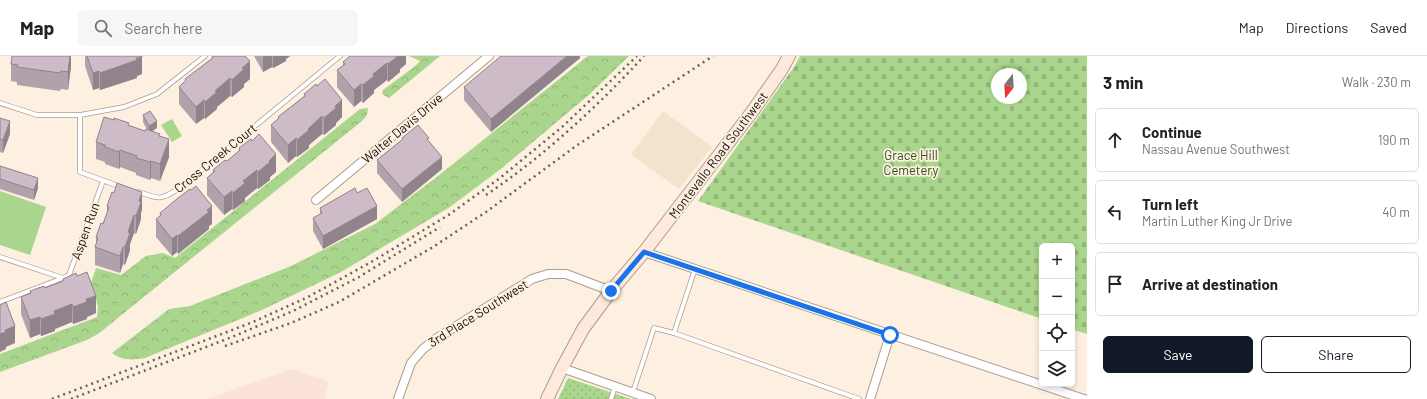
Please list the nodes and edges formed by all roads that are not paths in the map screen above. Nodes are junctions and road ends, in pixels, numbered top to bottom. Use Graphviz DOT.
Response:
graph roads {
  1 [pos="205,56"];
  2 [pos="340,56"];
  3 [pos="489,56"];
  4 [pos="789,56"];
  5 [pos="0,104"];
  6 [pos="80,115"];
  7 [pos="103,181"];
  8 [pos="123,188"];
  9 [pos="137,192"];
  10 [pos="316,200"];
  11 [pos="644,252"];
  12 [pos="0,257"];
  13 [pos="695,268"];
  14 [pos="63,278"];
  15 [pos="611,291"];
  16 [pos="0,302"];
  17 [pos="674,333"];
  18 [pos="890,335"];
  19 [pos="562,368"];
  20 [pos="615,387"];
  21 [pos="633,393"];
  22 [pos="398,399"];
  23 [pos="547,399"];
  24 [pos="611,399"];
  25 [pos="651,399"];
  26 [pos="859,399"];
  27 [pos="870,399"];
  28 [pos="1084,399"];
  1 -- 6 [label="lane"];
  2 -- 9 [label="lane, Cross Creek Court"];
  3 -- 10 [label="street, Walter Davis Drive"];
  4 -- 11 [label="main road, Montevallo Road Southwest"];
  5 -- 6 [label="lane"];
  6 -- 7 [label="lane"];
  7 -- 8 [label="lane"];
  7 -- 14 [label="lane, Aspen Run"];
  11 -- 13 [label="street"];
  11 -- 15 [label="main road, Montevallo Road Southwest"];
  12 -- 14 [label="lane"];
  13 -- 17 [label="lane"];
  13 -- 18 [label="street"];
  14 -- 16 [label="lane"];
  15 -- 19 [label="main road, Montevallo Road Southwest"];
  15 -- 22 [label="street, 3rd Place Southwest"];
  17 -- 21 [label="lane"];
  17 -- 26 [label="lane"];
  18 -- 27 [label="street"];
  18 -- 28 [label="street"];
  19 -- 20 [label="street"];
  19 -- 23 [label="main road, Montevallo Road Southwest"];
  20 -- 21 [label="street"];
  20 -- 24 [label="lane"];
  21 -- 25 [label="street"];
}
